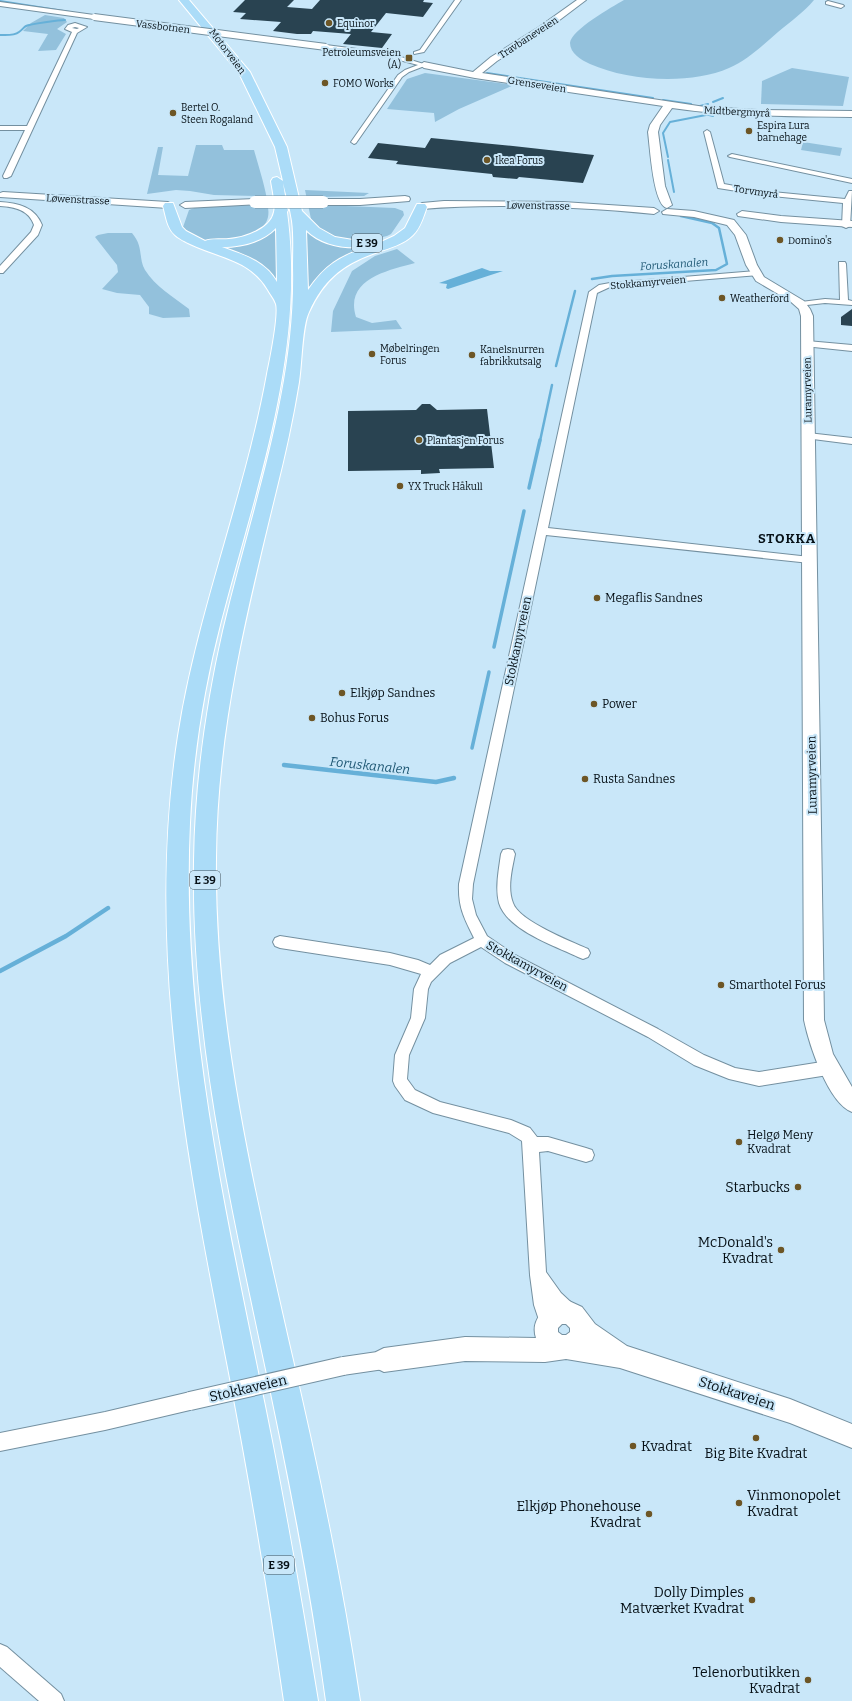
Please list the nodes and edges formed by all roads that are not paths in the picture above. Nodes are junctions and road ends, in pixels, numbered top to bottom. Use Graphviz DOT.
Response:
graph roads {
  1 [pos="458,0"];
  2 [pos="582,0"];
  3 [pos="180,2"];
  4 [pos="828,3"];
  5 [pos="0,4"];
  6 [pos="844,6"];
  7 [pos="75,31"];
  8 [pos="416,53"];
  9 [pos="424,65"];
  10 [pos="475,75"];
  11 [pos="670,105"];
  12 [pos="852,114"];
  13 [pos="0,128"];
  14 [pos="29,128"];
  15 [pos="707,132"];
  16 [pos="263,135"];
  17 [pos="354,142"];
  18 [pos="732,156"];
  19 [pos="274,170"];
  20 [pos="852,181"];
  21 [pos="660,186"];
  22 [pos="3,188"];
  23 [pos="852,193"];
  24 [pos="177,201"];
  25 [pos="847,201"];
  26 [pos="405,204"];
  27 [pos="422,204"];
  28 [pos="654,207"];
  29 [pos="668,208"];
  30 [pos="282,210"];
  31 [pos="298,213"];
  32 [pos="728,219"];
  33 [pos="744,219"];
  34 [pos="849,225"];
  35 [pos="193,241"];
  36 [pos="745,245"];
  37 [pos="842,264"];
  38 [pos="0,272"];
  39 [pos="756,273"];
  40 [pos="848,302"];
  41 [pos="801,304"];
  42 [pos="284,307"];
  43 [pos="301,313"];
  44 [pos="807,344"];
  45 [pos="852,348"];
  46 [pos="808,436"];
  47 [pos="852,441"];
  48 [pos="542,531"];
  49 [pos="810,560"];
  50 [pos="508,854"];
  51 [pos="482,940"];
  52 [pos="280,942"];
  53 [pos="583,953"];
  54 [pos="430,972"];
  55 [pos="828,1068"];
  56 [pos="852,1103"];
  57 [pos="530,1145"];
  58 [pos="586,1155"];
  59 [pos="538,1275"];
  60 [pos="576,1318"];
  61 [pos="547,1326"];
  62 [pos="566,1347"];
  63 [pos="498,1349"];
  64 [pos="620,1356"];
  65 [pos="384,1360"];
  66 [pos="852,1436"];
  67 [pos="0,1442"];
  68 [pos="0,1654"];
  69 [pos="54,1701"];
  70 [pos="300,1701"];
  71 [pos="343,1701"];
  1 -- 8 [label="street"];
  2 -- 10 [label="street, Travbaneveien"];
  3 -- 16 [label="highway, Motorveien / E 39"];
  3 -- 31 [label="highway, Motorveien / E 39"];
  4 -- 6 [label="street"];
  5 -- 9 [label="street, Vassbotnen, bridge"];
  7 -- 14 [label="street"];
  9 -- 10 [label="street, Grenseveien"];
  9 -- 17 [label="street"];
  10 -- 11 [label="street, Grenseveien"];
  11 -- 12 [label="street, Midtbergmyrå"];
  11 -- 21 [label="street"];
  13 -- 14 [label="street"];
  14 -- 22 [label="street"];
  15 -- 25 [label="street, Torvmyrå"];
  18 -- 20 [label="street"];
  19 -- 30 [label="highway, E 39"];
  21 -- 28 [label="street"];
  21 -- 29 [label="street"];
  22 -- 24 [label="street, Løwenstrasse"];
  22 -- 38 [label="street"];
  23 -- 25 [label="street"];
  24 -- 26 [label="street, Løwenstrasse, bridge"];
  24 -- 35 [label="highway"];
  25 -- 34 [label="street"];
  26 -- 27 [label="street, Løwenstrasse"];
  26 -- 31 [label="highway, E 39"];
  27 -- 28 [label="street, Løwenstrasse"];
  27 -- 43 [label="highway, E 39"];
  28 -- 29 [label="street, Løwenstrasse"];
  29 -- 32 [label="street"];
  30 -- 35 [label="highway"];
  30 -- 42 [label="highway, E 39"];
  31 -- 43 [label="highway, E 39"];
  32 -- 33 [label="street"];
  32 -- 36 [label="street"];
  33 -- 34 [label="street"];
  33 -- 36 [label="street"];
  35 -- 42 [label="highway"];
  36 -- 39 [label="street"];
  37 -- 40 [label="street"];
  39 -- 41 [label="street"];
  39 -- 48 [label="street, Stokkamyrveien"];
  40 -- 41 [label="street"];
  41 -- 44 [label="street, Luramyrveien"];
  42 -- 70 [label="highway, E 39"];
  43 -- 71 [label="highway, E 39"];
  44 -- 45 [label="street, Luramyrveien"];
  44 -- 46 [label="street, Luramyrveien"];
  46 -- 47 [label="street, Luramyrveien"];
  46 -- 49 [label="street, Luramyrveien"];
  48 -- 49 [label="street"];
  48 -- 51 [label="street, Stokkamyrveien"];
  49 -- 55 [label="street, Luramyrveien"];
  50 -- 53 [label="street"];
  51 -- 54 [label="street"];
  51 -- 55 [label="street, Stokkamyrveien"];
  52 -- 54 [label="street"];
  54 -- 57 [label="street"];
  55 -- 56 [label="street, Luramyrveien"];
  57 -- 58 [label="street"];
  57 -- 59 [label="street"];
  59 -- 60 [label="street"];
  59 -- 61 [label="street"];
  60 -- 61 [label="street"];
  60 -- 62 [label="street"];
  60 -- 64 [label="street, Stokkaveien"];
  61 -- 62 [label="street"];
  61 -- 63 [label="street, Stokkaveien"];
  62 -- 63 [label="street, Stokkaveien"];
  62 -- 64 [label="street, Stokkaveien"];
  63 -- 65 [label="street, Stokkaveien"];
  64 -- 66 [label="street, Stokkaveien"];
  65 -- 67 [label="street, Stokkaveien, bridge"];
  68 -- 69 [label="street"];
}
